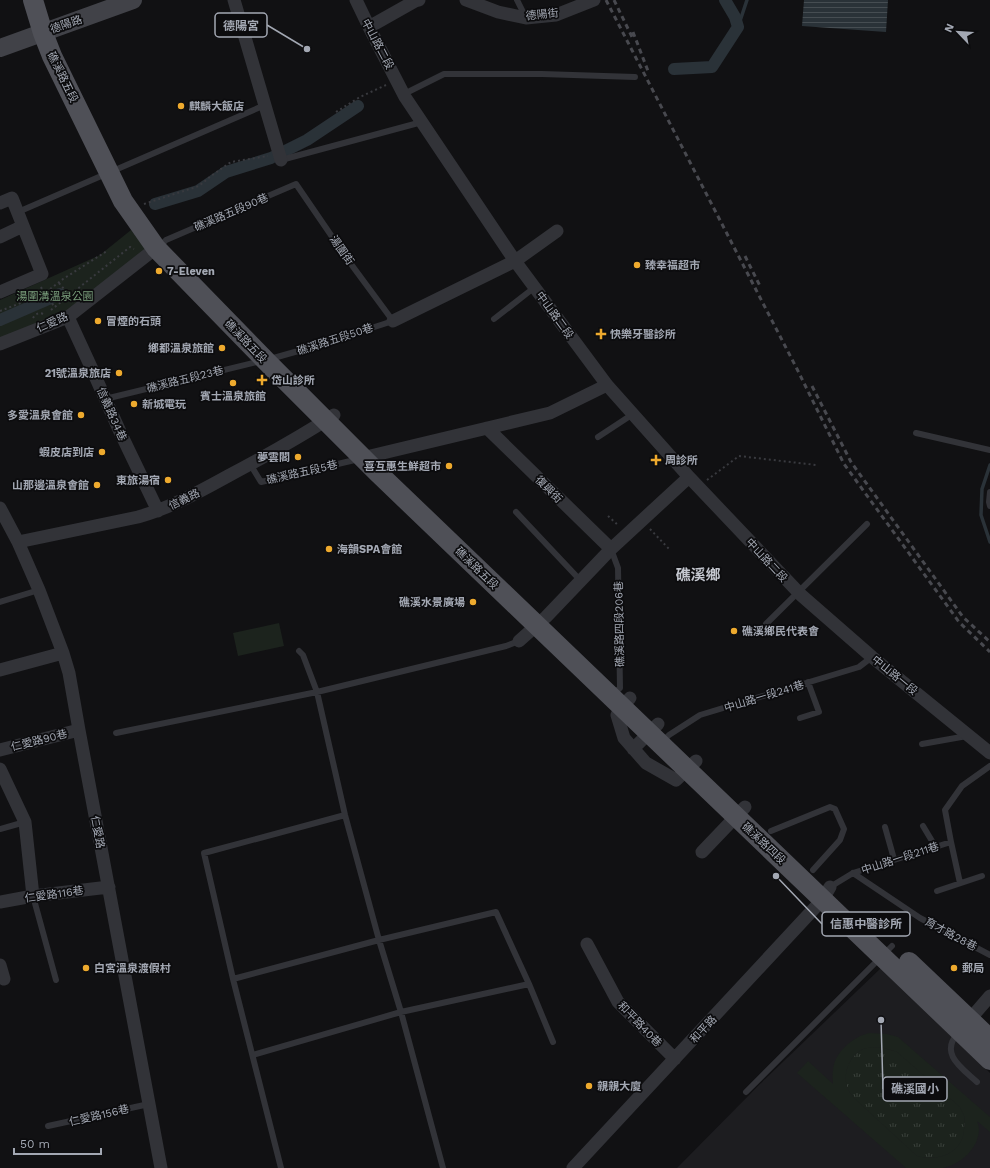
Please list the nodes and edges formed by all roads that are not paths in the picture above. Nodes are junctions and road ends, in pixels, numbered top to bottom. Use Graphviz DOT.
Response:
graph roads {
  1 [pos="33,0"];
  2 [pos="45,0"];
  3 [pos="133,0"];
  4 [pos="234,0"];
  5 [pos="356,0"];
  6 [pos="416,0"];
  7 [pos="466,0"];
  8 [pos="517,0"];
  9 [pos="594,0"];
  10 [pos="526,18"];
  11 [pos="369,27"];
  12 [pos="48,30"];
  13 [pos="0,48"];
  14 [pos="635,77"];
  15 [pos="404,94"];
  16 [pos="265,105"];
  17 [pos="422,122"];
  18 [pos="280,155"];
  19 [pos="115,170"];
  20 [pos="296,184"];
  21 [pos="0,203"];
  22 [pos="18,212"];
  23 [pos="23,226"];
  24 [pos="557,231"];
  25 [pos="0,237"];
  26 [pos="156,249"];
  27 [pos="515,261"];
  28 [pos="535,287"];
  29 [pos="0,292"];
  30 [pos="68,317"];
  31 [pos="494,319"];
  32 [pos="393,321"];
  33 [pos="0,344"];
  34 [pos="271,358"];
  35 [pos="607,385"];
  36 [pos="105,399"];
  37 [pos="633,414"];
  38 [pos="330,418"];
  39 [pos="488,428"];
  40 [pos="916,433"];
  41 [pos="598,437"];
  42 [pos="990,450"];
  43 [pos="368,457"];
  44 [pos="250,464"];
  45 [pos="693,482"];
  46 [pos="990,492"];
  47 [pos="990,506"];
  48 [pos="0,508"];
  49 [pos="158,512"];
  50 [pos="516,512"];
  51 [pos="868,524"];
  52 [pos="18,542"];
  53 [pos="610,549"];
  54 [pos="581,581"];
  55 [pos="40,590"];
  56 [pos="799,594"];
  57 [pos="0,602"];
  58 [pos="542,622"];
  59 [pos="773,630"];
  60 [pos="519,641"];
  61 [pos="299,651"];
  62 [pos="63,653"];
  63 [pos="872,656"];
  64 [pos="0,670"];
  65 [pos="808,682"];
  66 [pos="317,692"];
  67 [pos="620,697"];
  68 [pos="800,718"];
  69 [pos="79,730"];
  70 [pos="116,733"];
  71 [pos="659,734"];
  72 [pos="969,736"];
  73 [pos="922,744"];
  74 [pos="633,749"];
  75 [pos="0,750"];
  76 [pos="990,753"];
  77 [pos="692,765"];
  78 [pos="990,766"];
  79 [pos="0,769"];
  80 [pos="741,812"];
  81 [pos="345,815"];
  82 [pos="25,822"];
  83 [pos="923,826"];
  84 [pos="885,827"];
  85 [pos="0,830"];
  86 [pos="771,831"];
  87 [pos="951,842"];
  88 [pos="935,846"];
  89 [pos="702,852"];
  90 [pos="894,859"];
  91 [pos="813,870"];
  92 [pos="853,873"];
  93 [pos="982,876"];
  94 [pos="960,883"];
  95 [pos="109,887"];
  96 [pos="937,890"];
  97 [pos="827,893"];
  98 [pos="33,896"];
  99 [pos="0,902"];
  100 [pos="379,940"];
  101 [pos="587,944"];
  102 [pos="888,951"];
  103 [pos="990,955"];
  104 [pos="0,965"];
  105 [pos="4,979"];
  106 [pos="234,979"];
  107 [pos="56,980"];
  108 [pos="529,984"];
  109 [pos="990,996"];
  110 [pos="401,1012"];
  111 [pos="965,1025"];
  112 [pos="990,1039"];
  113 [pos="554,1042"];
  114 [pos="253,1055"];
  115 [pos="675,1059"];
  116 [pos="990,1060"];
  117 [pos="977,1082"];
  118 [pos="746,1092"];
  119 [pos="150,1104"];
  120 [pos="48,1126"];
  121 [pos="161,1168"];
  122 [pos="281,1168"];
  123 [pos="443,1168"];
  124 [pos="573,1168"];
  1 -- 12 [label="main road, 礁溪路五段"];
  2 -- 12 [label="main road, 礁溪路五段"];
  3 -- 12 [label="street, 德陽路"];
  4 -- 16 [label="street"];
  5 -- 11 [label="street, 中山路二段"];
  6 -- 11 [label="street"];
  7 -- 10 [label="street, 德陽街"];
  8 -- 10 [label="lane"];
  9 -- 10 [label="street, 德陽街"];
  11 -- 15 [label="street, 中山路二段"];
  12 -- 13 [label="street, 德陽路"];
  12 -- 19 [label="main road, 礁溪路五段"];
  14 -- 15 [label="lane"];
  15 -- 17 [label="street, 中山路二段"];
  16 -- 18 [label="street"];
  16 -- 19 [label="lane"];
  17 -- 18 [label="lane"];
  17 -- 27 [label="street, 中山路二段"];
  19 -- 22 [label="lane"];
  19 -- 26 [label="main road, 礁溪路五段"];
  19 -- 26 [label="main road, 礁溪路五段"];
  20 -- 26 [label="lane, 礁溪路五段90巷"];
  20 -- 32 [label="lane, 湯圍街"];
  21 -- 22 [label="street"];
  22 -- 23 [label="street"];
  23 -- 25 [label="street"];
  23 -- 29 [label="street"];
  24 -- 27 [label="street"];
  26 -- 30 [label="street, 仁愛路"];
  26 -- 34 [label="main road, 礁溪路五段"];
  27 -- 28 [label="street, 中山路二段"];
  27 -- 32 [label="street"];
  28 -- 31 [label="lane"];
  28 -- 35 [label="street, 中山路二段"];
  30 -- 33 [label="street, 仁愛路"];
  30 -- 36 [label="street, 信義路34巷"];
  32 -- 34 [label="lane, 礁溪路五段50巷"];
  34 -- 36 [label="lane, 礁溪路五段23巷"];
  34 -- 38 [label="main road, 礁溪路五段"];
  35 -- 37 [label="street, 中山路二段"];
  35 -- 39 [label="street"];
  36 -- 49 [label="street, 信義路34巷"];
  37 -- 41 [label="lane"];
  37 -- 45 [label="street, 中山路二段"];
  38 -- 43 [label="main road, 礁溪路五段"];
  38 -- 44 [label="street, 信義路"];
  39 -- 43 [label="street"];
  39 -- 53 [label="street, 復興街"];
  40 -- 42 [label="lane"];
  43 -- 44 [label="lane, 礁溪路五段5巷"];
  43 -- 58 [label="main road, 礁溪路五段"];
  44 -- 49 [label="street, 信義路"];
  45 -- 53 [label="street"];
  45 -- 56 [label="street, 中山路二段"];
  46 -- 47 [label="lane"];
  48 -- 52 [label="street, 仁愛路"];
  49 -- 52 [label="street, 信義路"];
  50 -- 54 [label="lane"];
  51 -- 56 [label="lane"];
  52 -- 55 [label="street, 仁愛路"];
  53 -- 54 [label="street"];
  53 -- 67 [label="lane, 礁溪路四段206巷"];
  54 -- 58 [label="street"];
  55 -- 57 [label="lane"];
  55 -- 62 [label="street, 仁愛路"];
  56 -- 59 [label="lane"];
  56 -- 63 [label="street, 中山路一段"];
  58 -- 60 [label="street"];
  58 -- 67 [label="main road, 礁溪路四段"];
  60 -- 66 [label="lane"];
  61 -- 66 [label="lane"];
  62 -- 64 [label="street"];
  62 -- 69 [label="street, 仁愛路"];
  63 -- 65 [label="lane, 中山路一段241巷"];
  63 -- 72 [label="street, 中山路一段"];
  65 -- 68 [label="lane"];
  65 -- 71 [label="lane, 中山路一段241巷"];
  66 -- 70 [label="lane"];
  66 -- 81 [label="lane"];
  67 -- 71 [label="main road, 礁溪路四段"];
  67 -- 74 [label="street"];
  69 -- 75 [label="street, 仁愛路90巷"];
  69 -- 95 [label="street, 仁愛路"];
  71 -- 74 [label="street"];
  71 -- 77 [label="main road, 礁溪路四段"];
  72 -- 73 [label="lane"];
  72 -- 76 [label="street, 中山路一段"];
  74 -- 77 [label="street"];
  77 -- 80 [label="main road, 礁溪路四段"];
  78 -- 87 [label="lane, 中山路一段211巷"];
  79 -- 82 [label="street"];
  80 -- 86 [label="main road, 礁溪路四段"];
  80 -- 89 [label="street"];
  80 -- 97 [label="main road, 礁溪路四段"];
  81 -- 100 [label="lane"];
  81 -- 106 [label="lane"];
  82 -- 85 [label="lane"];
  82 -- 98 [label="street"];
  83 -- 88 [label="lane"];
  84 -- 90 [label="lane"];
  86 -- 91 [label="main road, 礁溪路四段"];
  86 -- 91 [label="lane"];
  87 -- 88 [label="lane, 中山路一段211巷"];
  87 -- 94 [label="lane"];
  88 -- 90 [label="lane, 中山路一段211巷"];
  90 -- 92 [label="lane, 中山路一段211巷"];
  91 -- 97 [label="main road, 礁溪路四段"];
  92 -- 97 [label="lane, 中山路一段211巷"];
  92 -- 103 [label="lane, 育才路28巷"];
  93 -- 94 [label="lane"];
  94 -- 96 [label="lane"];
  95 -- 98 [label="street, 仁愛路116巷"];
  95 -- 119 [label="street, 仁愛路"];
  97 -- 102 [label="main road, 礁溪路四段"];
  97 -- 115 [label="street, 和平路"];
  98 -- 99 [label="street, 仁愛路116巷"];
  98 -- 107 [label="lane"];
  100 -- 106 [label="lane"];
  100 -- 108 [label="lane"];
  100 -- 110 [label="lane"];
  101 -- 115 [label="street, 和平路40巷"];
  102 -- 111 [label="main road, 礁溪路四段"];
  102 -- 118 [label="lane"];
  104 -- 105 [label="street"];
  106 -- 114 [label="lane"];
  108 -- 110 [label="lane"];
  108 -- 113 [label="lane"];
  109 -- 111 [label="street"];
  110 -- 114 [label="lane"];
  110 -- 123 [label="lane"];
  111 -- 112 [label="main road, 礁溪路四段"];
  111 -- 116 [label="main road, 礁溪路四段"];
  111 -- 117 [label="lane"];
  114 -- 122 [label="lane"];
  115 -- 124 [label="street, 和平路"];
  119 -- 120 [label="lane, 仁愛路156巷"];
  119 -- 121 [label="street, 仁愛路"];
}
